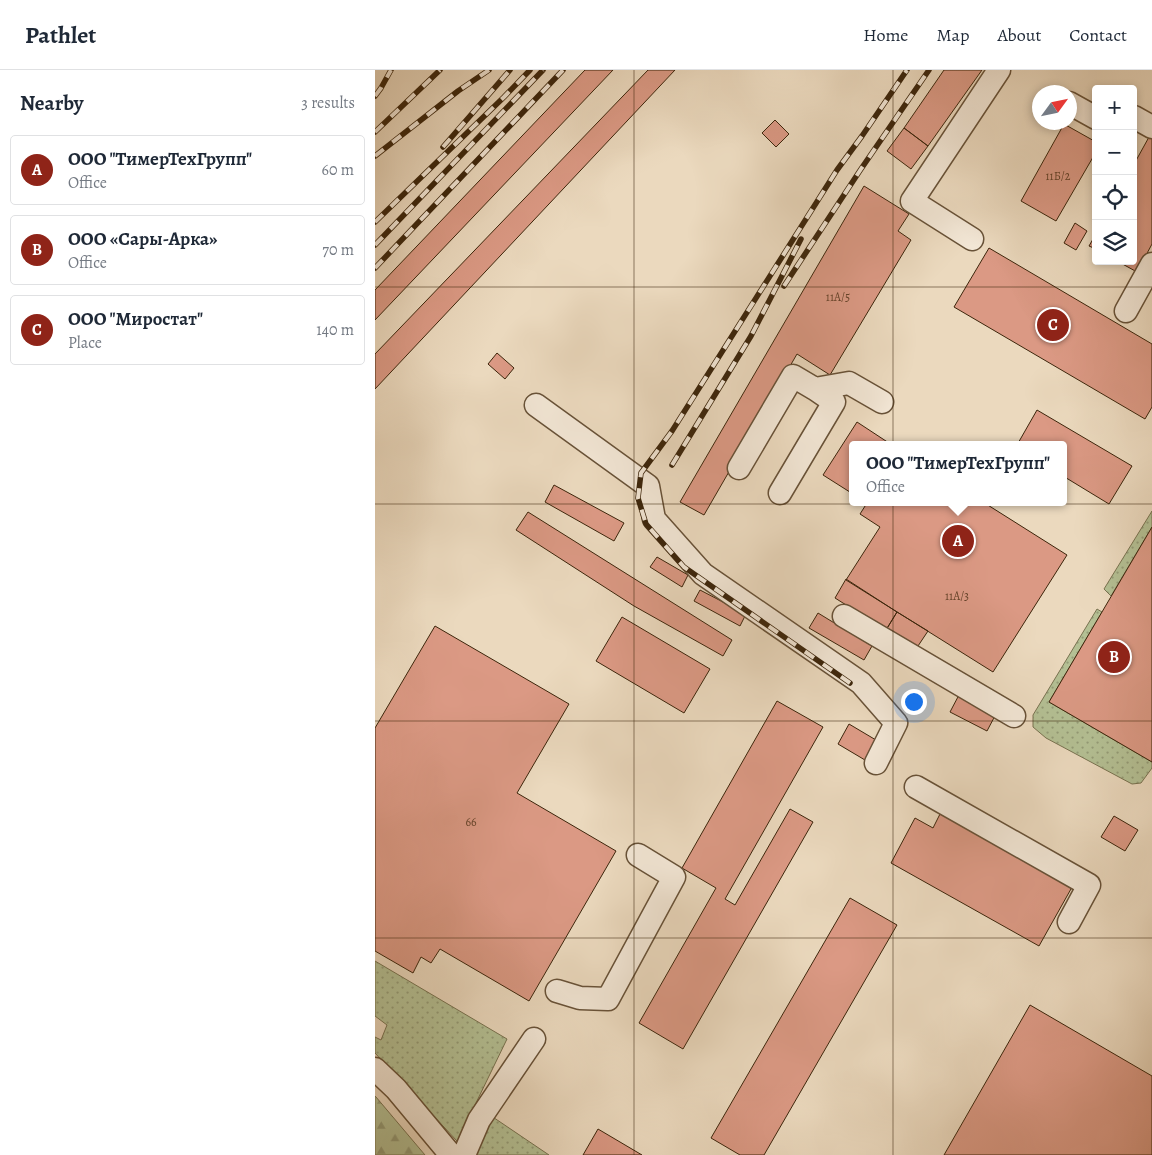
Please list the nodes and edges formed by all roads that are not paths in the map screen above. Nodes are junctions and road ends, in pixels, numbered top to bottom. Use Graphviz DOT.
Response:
graph roads {
  1 [pos="999,70"];
  2 [pos="1077,107"];
  3 [pos="1092,116"];
  4 [pos="972,239"];
  5 [pos="1152,264"];
  6 [pos="1126,311"];
  7 [pos="815,389"];
  8 [pos="882,402"];
  9 [pos="536,404"];
  10 [pos="739,468"];
  11 [pos="780,492"];
  12 [pos="845,616"];
  13 [pos="1013,716"];
  14 [pos="877,763"];
  15 [pos="916,787"];
  16 [pos="638,855"];
  17 [pos="1069,922"];
  18 [pos="557,991"];
  19 [pos="534,1039"];
  20 [pos="375,1069"];
  21 [pos="451,1155"];
  22 [pos="464,1155"];
  1 -- 4 [label="street"];
  2 -- 3 [label="street"];
  5 -- 6 [label="street"];
  7 -- 8 [label="street"];
  7 -- 10 [label="street"];
  7 -- 11 [label="street"];
  9 -- 14 [label="street"];
  12 -- 13 [label="street"];
  15 -- 17 [label="street"];
  16 -- 18 [label="street"];
  19 -- 22 [label="street"];
  20 -- 21 [label="street"];
}
